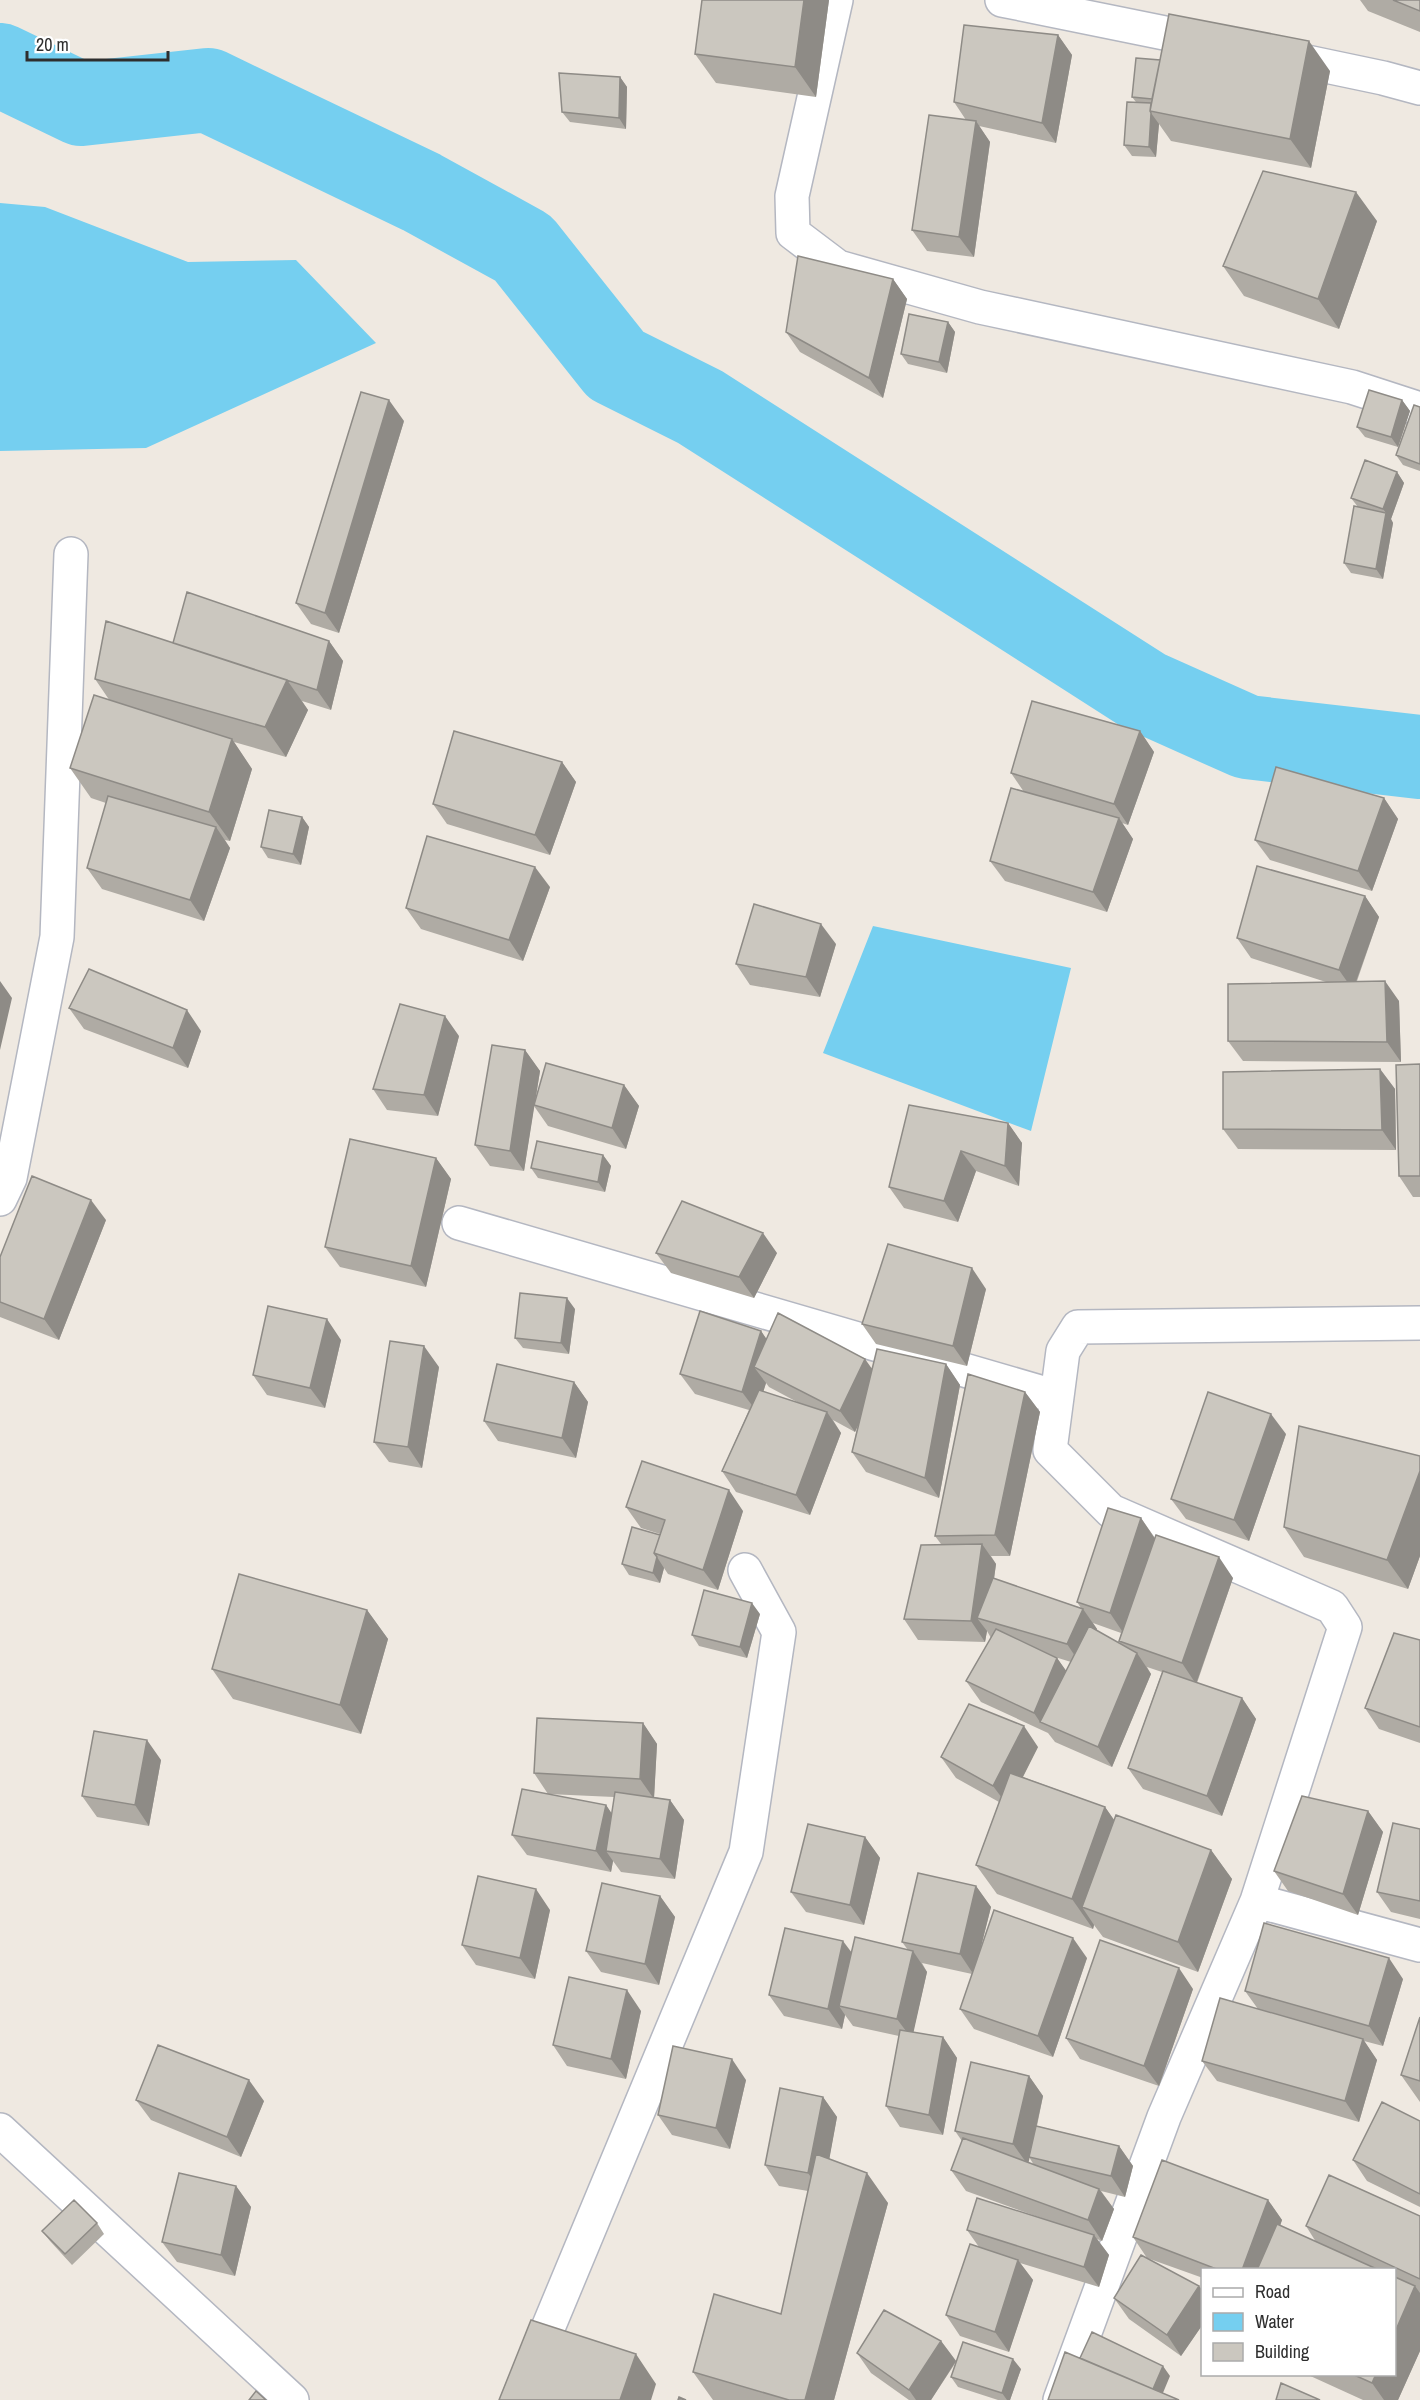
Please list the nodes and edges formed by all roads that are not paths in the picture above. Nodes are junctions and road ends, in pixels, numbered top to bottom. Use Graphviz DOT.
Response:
graph roads {
  1 [pos="836,0"];
  2 [pos="1002,0"];
  3 [pos="1420,88"];
  4 [pos="1420,409"];
  5 [pos="71,554"];
  6 [pos="0,1199"];
  7 [pos="459,1223"];
  8 [pos="1420,1323"];
  9 [pos="1057,1398"];
  10 [pos="745,1570"];
  11 [pos="1257,1900"];
  12 [pos="1420,1945"];
  13 [pos="0,2130"];
  14 [pos="292,2400"];
  15 [pos="518,2400"];
  16 [pos="1060,2400"];
  1 -- 4 [label="street"];
  2 -- 3 [label="street"];
  5 -- 6 [label="street"];
  7 -- 9 [label="street"];
  8 -- 9 [label="street"];
  9 -- 11 [label="street"];
  10 -- 15 [label="street"];
  11 -- 12 [label="street"];
  11 -- 16 [label="street"];
  13 -- 14 [label="street"];
}
